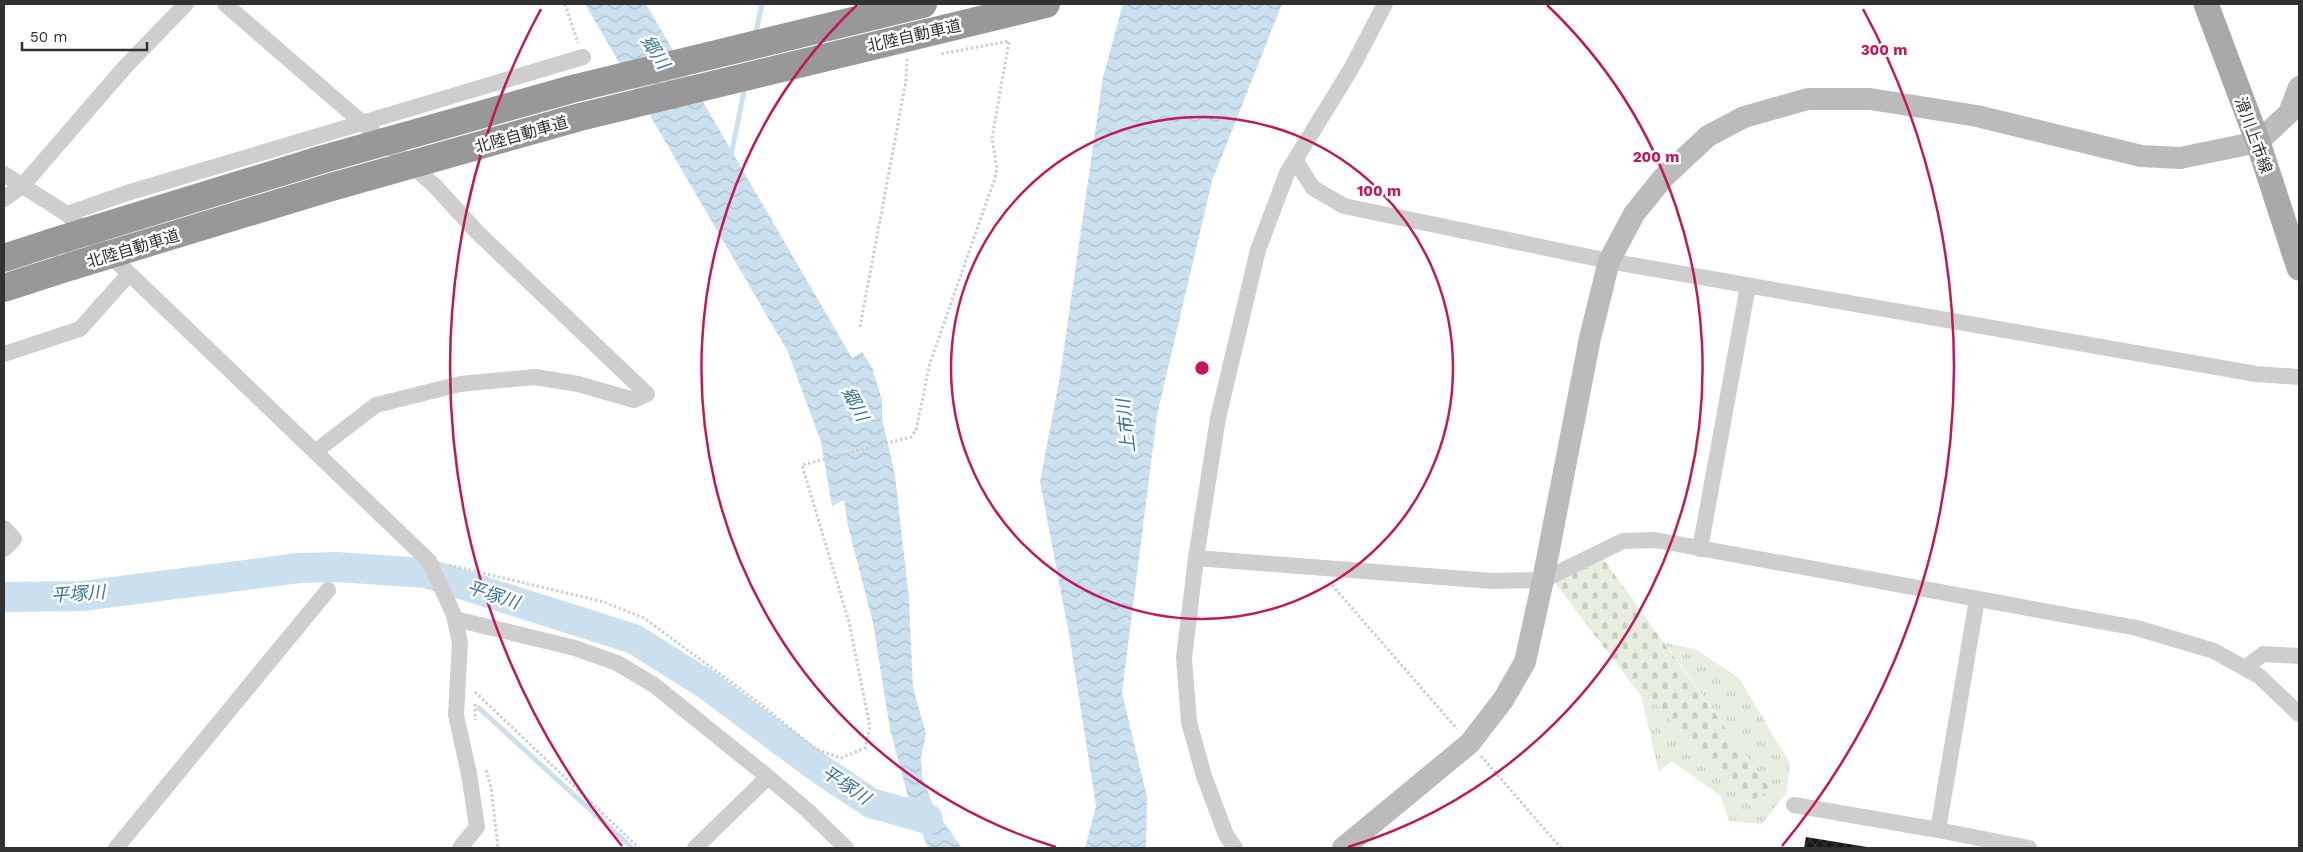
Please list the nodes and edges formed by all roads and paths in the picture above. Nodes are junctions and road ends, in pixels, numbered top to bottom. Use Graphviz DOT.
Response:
graph roads {
  1 [pos="186,4"];
  2 [pos="225,4"];
  3 [pos="565,4"];
  4 [pos="923,4"];
  5 [pos="1046,4"];
  6 [pos="1385,4"];
  7 [pos="2206,4"];
  8 [pos="909,51"];
  9 [pos="935,55"];
  10 [pos="583,57"];
  11 [pos="916,58"];
  12 [pos="907,60"];
  13 [pos="2299,87"];
  14 [pos="363,122"];
  15 [pos="2258,142"];
  16 [pos="1295,160"];
  17 [pos="4,174"];
  18 [pos="23,185"];
  19 [pos="4,199"];
  20 [pos="67,214"];
  21 [pos="4,258"];
  22 [pos="1609,261"];
  23 [pos="2299,268"];
  24 [pos="129,274"];
  25 [pos="1748,286"];
  26 [pos="4,288"];
  27 [pos="860,327"];
  28 [pos="4,354"];
  29 [pos="2299,377"];
  30 [pos="316,451"];
  31 [pos="4,528"];
  32 [pos="1700,548"];
  33 [pos="4,549"];
  34 [pos="1196,558"];
  35 [pos="429,561"];
  36 [pos="1315,566"];
  37 [pos="1544,580"];
  38 [pos="328,590"];
  39 [pos="1978,599"];
  40 [pos="453,614"];
  41 [pos="2299,656"];
  42 [pos="2244,668"];
  43 [pos="474,682"];
  44 [pos="475,692"];
  45 [pos="2299,714"];
  46 [pos="477,728"];
  47 [pos="1470,743"];
  48 [pos="486,769"];
  49 [pos="768,777"];
  50 [pos="1794,804"];
  51 [pos="1938,830"];
  52 [pos="116,848"];
  53 [pos="460,848"];
  54 [pos="498,848"];
  55 [pos="639,848"];
  56 [pos="696,848"];
  57 [pos="846,848"];
  58 [pos="1235,848"];
  59 [pos="1343,848"];
  60 [pos="1561,848"];
  61 [pos="2029,848"];
  1 -- 18 [label="street"];
  2 -- 14 [label="street"];
  3 -- 10 [label="path"];
  4 -- 21 [label="highway, 北陸自動車道, bridge"];
  5 -- 26 [label="highway, 北陸自動車道, bridge"];
  6 -- 16 [label="street"];
  7 -- 15 [label="main road, 滑川上市線"];
  8 -- 12 [label="path"];
  9 -- 35 [label="path"];
  10 -- 14 [label="street"];
  11 -- 12 [label="path"];
  12 -- 27 [label="path"];
  13 -- 15 [label="street"];
  14 -- 20 [label="street"];
  14 -- 30 [label="street"];
  15 -- 22 [label="street"];
  15 -- 23 [label="main road, 滑川上市線"];
  16 -- 22 [label="street"];
  16 -- 34 [label="street"];
  17 -- 18 [label="street"];
  18 -- 19 [label="street"];
  18 -- 20 [label="street"];
  20 -- 24 [label="street"];
  22 -- 25 [label="street"];
  22 -- 37 [label="street"];
  24 -- 28 [label="street"];
  24 -- 30 [label="street"];
  25 -- 29 [label="street"];
  25 -- 32 [label="street"];
  30 -- 35 [label="street"];
  31 -- 33 [label="street"];
  32 -- 37 [label="street"];
  32 -- 39 [label="street"];
  34 -- 36 [label="street"];
  34 -- 58 [label="street"];
  35 -- 40 [label="street"];
  36 -- 37 [label="street"];
  36 -- 47 [label="path"];
  37 -- 47 [label="street"];
  38 -- 52 [label="street"];
  39 -- 42 [label="street"];
  39 -- 51 [label="street"];
  40 -- 49 [label="street"];
  40 -- 53 [label="street"];
  41 -- 42 [label="street"];
  42 -- 45 [label="street"];
  43 -- 44 [label="path"];
  44 -- 46 [label="path"];
  44 -- 55 [label="path"];
  47 -- 59 [label="street"];
  47 -- 60 [label="path"];
  48 -- 54 [label="path"];
  49 -- 56 [label="street"];
  49 -- 57 [label="street"];
  50 -- 51 [label="street"];
  51 -- 61 [label="street"];
}
